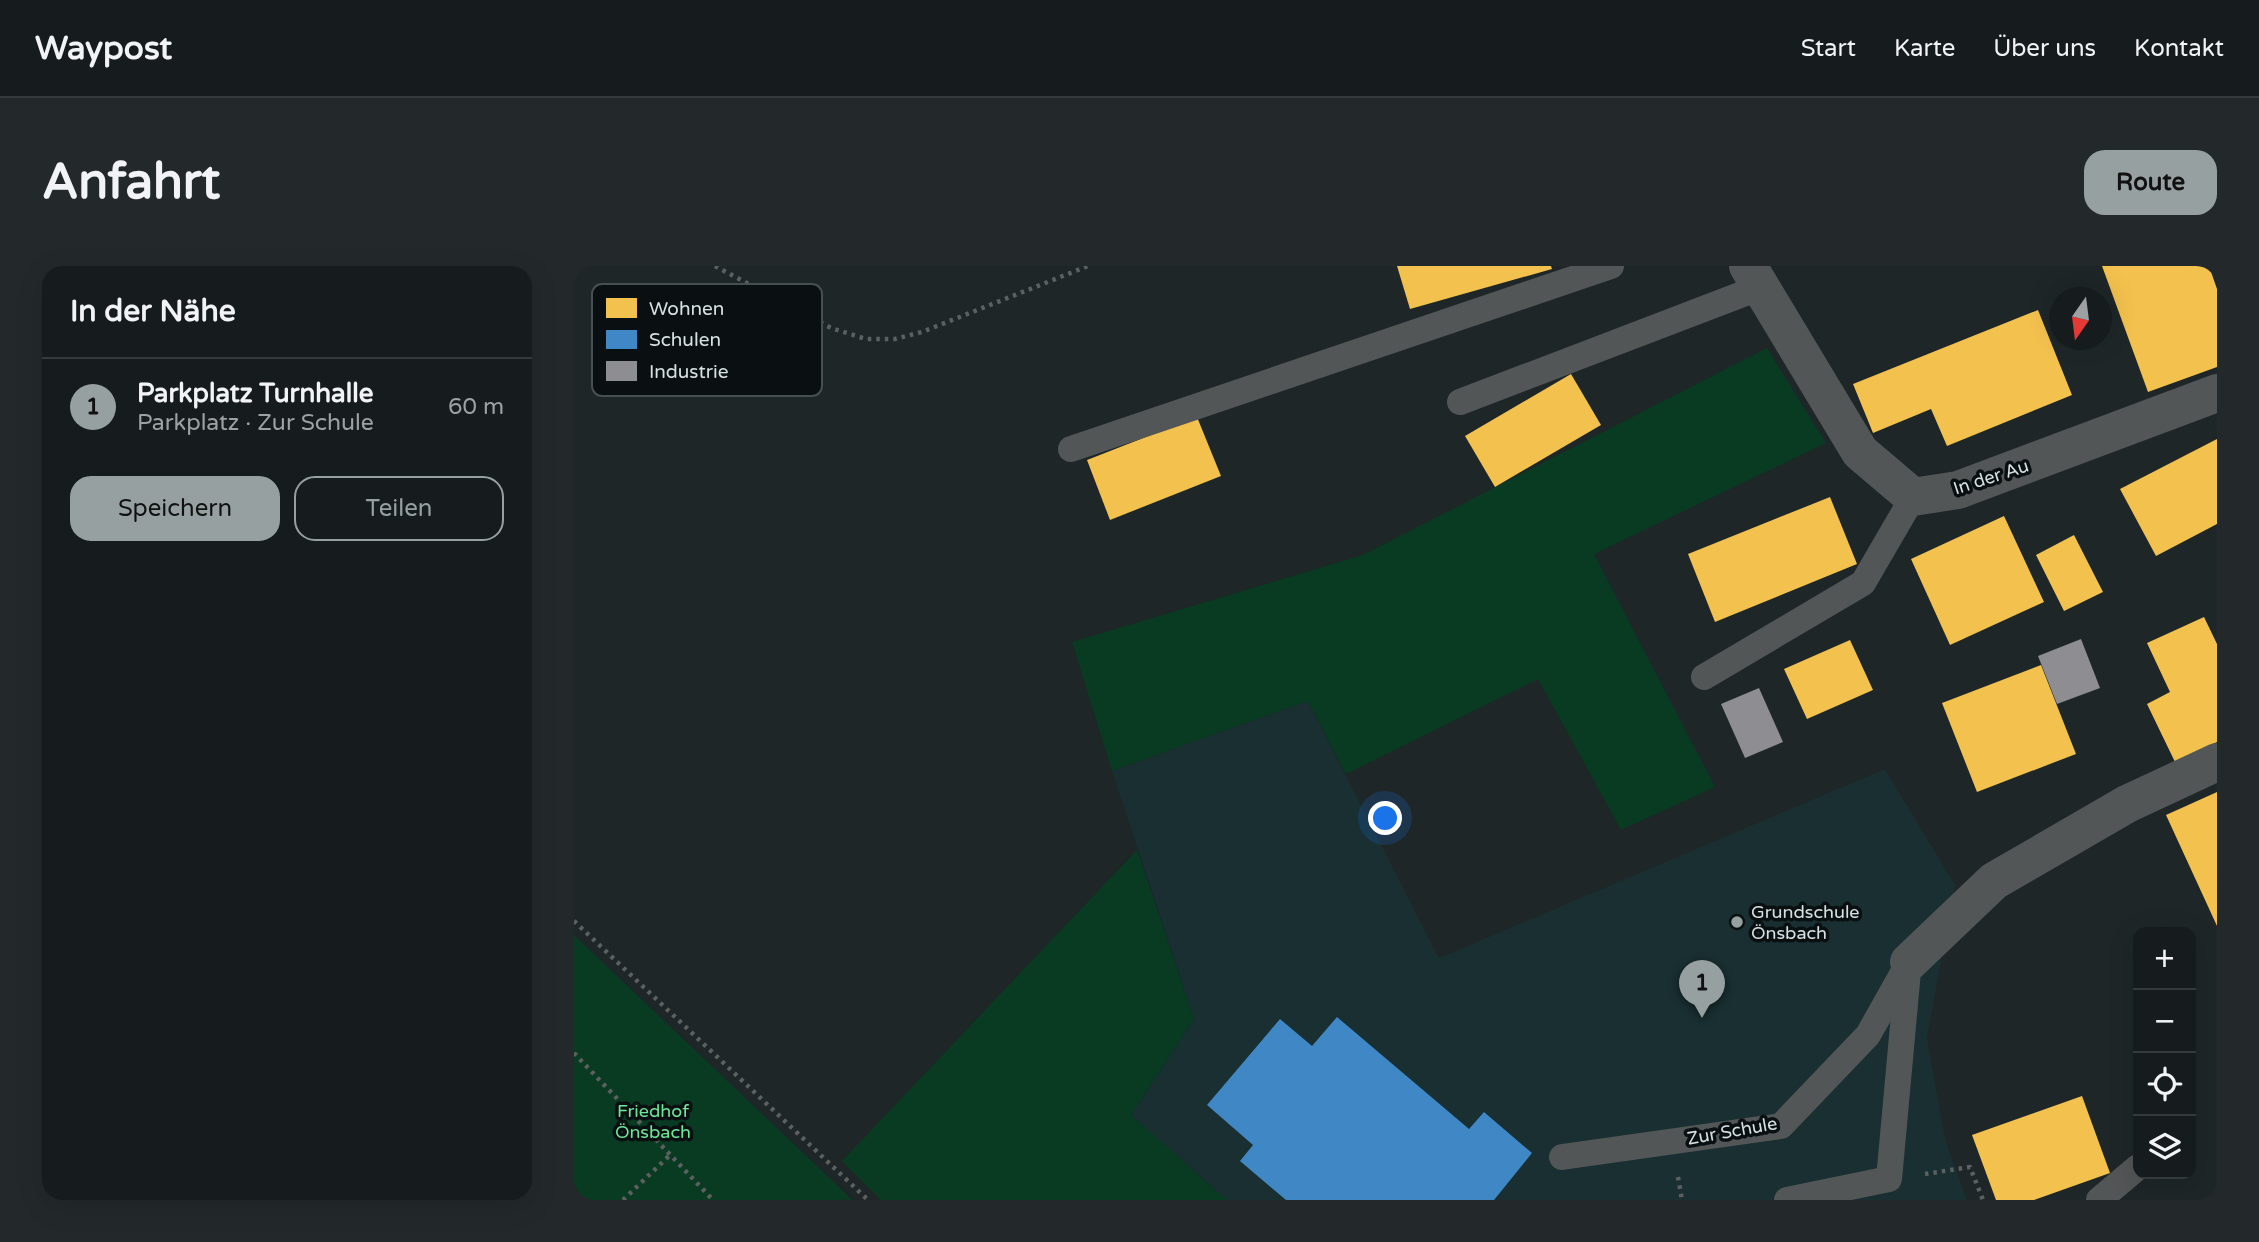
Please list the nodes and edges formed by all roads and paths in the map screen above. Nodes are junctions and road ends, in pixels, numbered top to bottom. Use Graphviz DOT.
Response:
graph roads {
  1 [pos="715,266"];
  2 [pos="1088,266"];
  3 [pos="1611,266"];
  4 [pos="1754,276"];
  5 [pos="749,284"];
  6 [pos="822,323"];
  7 [pos="2217,393"];
  8 [pos="1460,402"];
  9 [pos="1071,449"];
  10 [pos="1913,497"];
  11 [pos="1704,677"];
  12 [pos="2217,762"];
  13 [pos="574,921"];
  14 [pos="1909,962"];
  15 [pos="574,1053"];
  16 [pos="670,1155"];
  17 [pos="1562,1157"];
  18 [pos="2133,1171"];
  19 [pos="1889,1179"];
  20 [pos="574,1194"];
  21 [pos="579,1200"];
  22 [pos="623,1200"];
  23 [pos="713,1200"];
  24 [pos="868,1200"];
  25 [pos="1787,1200"];
  26 [pos="1983,1200"];
  27 [pos="2099,1200"];
  1 -- 5 [label="path"];
  2 -- 6 [label="path"];
  3 -- 9 [label="lane"];
  4 -- 8 [label="lane"];
  4 -- 10 [label="street"];
  7 -- 10 [label="street, In der Au"];
  10 -- 11 [label="lane"];
  12 -- 14 [label="street, Zur Schule"];
  13 -- 24 [label="path"];
  14 -- 17 [label="lane, Zur Schule"];
  14 -- 19 [label="lane"];
  15 -- 16 [label="path"];
  16 -- 22 [label="path"];
  16 -- 23 [label="path"];
  18 -- 27 [label="lane"];
  19 -- 25 [label="lane"];
  19 -- 26 [label="path"];
  20 -- 21 [label="path"];
}
